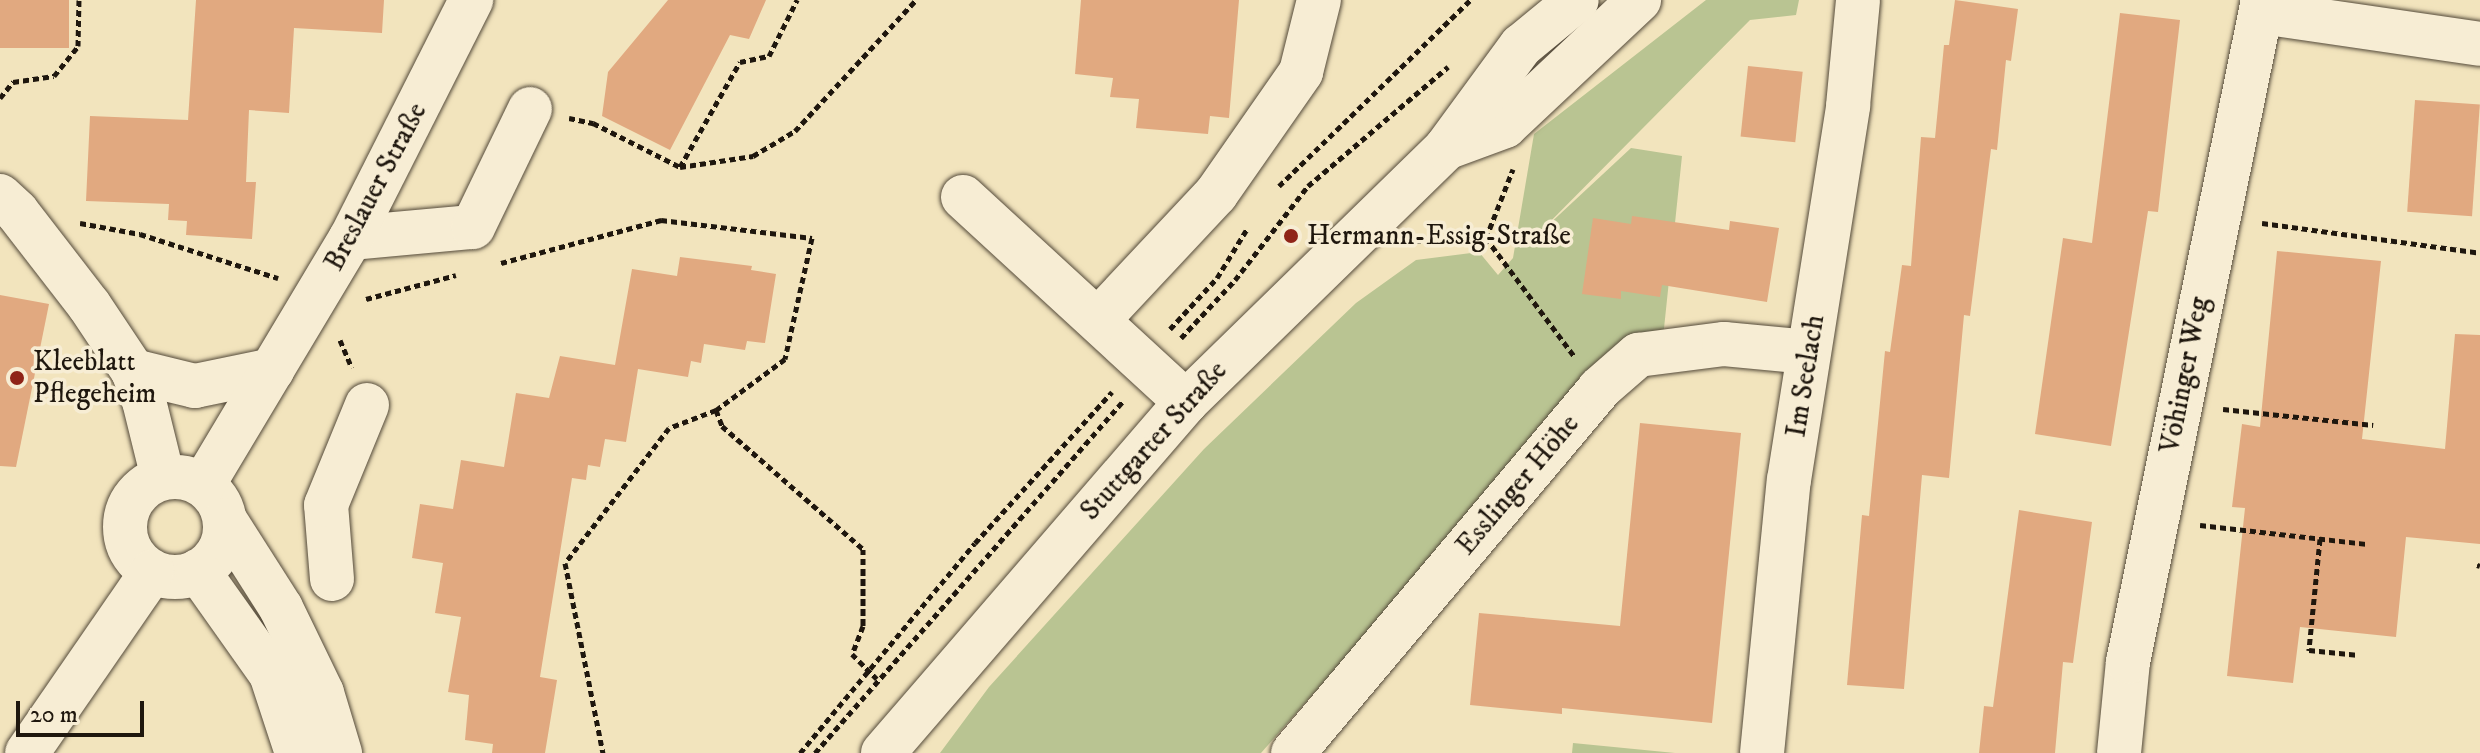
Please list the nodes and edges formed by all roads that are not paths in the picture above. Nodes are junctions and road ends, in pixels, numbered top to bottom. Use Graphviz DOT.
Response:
graph roads {
  1 [pos="471,0"];
  2 [pos="1319,0"];
  3 [pos="1577,0"];
  4 [pos="1639,0"];
  5 [pos="1858,0"];
  6 [pos="2262,6"];
  7 [pos="2480,44"];
  8 [pos="530,109"];
  9 [pos="1446,148"];
  10 [pos="963,197"];
  11 [pos="9,204"];
  12 [pos="351,238"];
  13 [pos="1098,320"];
  14 [pos="1809,352"];
  15 [pos="272,370"];
  16 [pos="133,371"];
  17 [pos="1186,402"];
  18 [pos="367,405"];
  19 [pos="197,494"];
  20 [pos="198,571"];
  21 [pos="152,572"];
  22 [pos="332,579"];
  23 [pos="27,753"];
  24 [pos="297,753"];
  25 [pos="340,753"];
  26 [pos="883,753"];
  27 [pos="1293,753"];
  28 [pos="1762,753"];
  29 [pos="2119,753"];
  1 -- 12 [label="street, Breslauer Straße"];
  2 -- 13 [label="street"];
  3 -- 9 [label="street, Stuttgarter Straße"];
  4 -- 9 [label="street, Stuttgarter Straße"];
  5 -- 14 [label="street, Im Seelach"];
  6 -- 7 [label="street"];
  6 -- 29 [label="street, Vöhinger Weg"];
  8 -- 12 [label="street"];
  9 -- 17 [label="street, Stuttgarter Straße"];
  10 -- 13 [label="street"];
  11 -- 16 [label="street"];
  12 -- 15 [label="street, Breslauer Straße"];
  13 -- 17 [label="street"];
  14 -- 27 [label="street, Esslinger Höhe"];
  14 -- 28 [label="street, Im Seelach"];
  15 -- 16 [label="street"];
  15 -- 19 [label="street, Breslauer Straße"];
  16 -- 19 [label="street"];
  17 -- 26 [label="street, Stuttgarter Straße"];
  18 -- 22 [label="street"];
  19 -- 20 [label="street"];
  19 -- 21 [label="street"];
  19 -- 25 [label="street"];
  20 -- 21 [label="street"];
  20 -- 24 [label="street"];
  21 -- 23 [label="street"];
}
